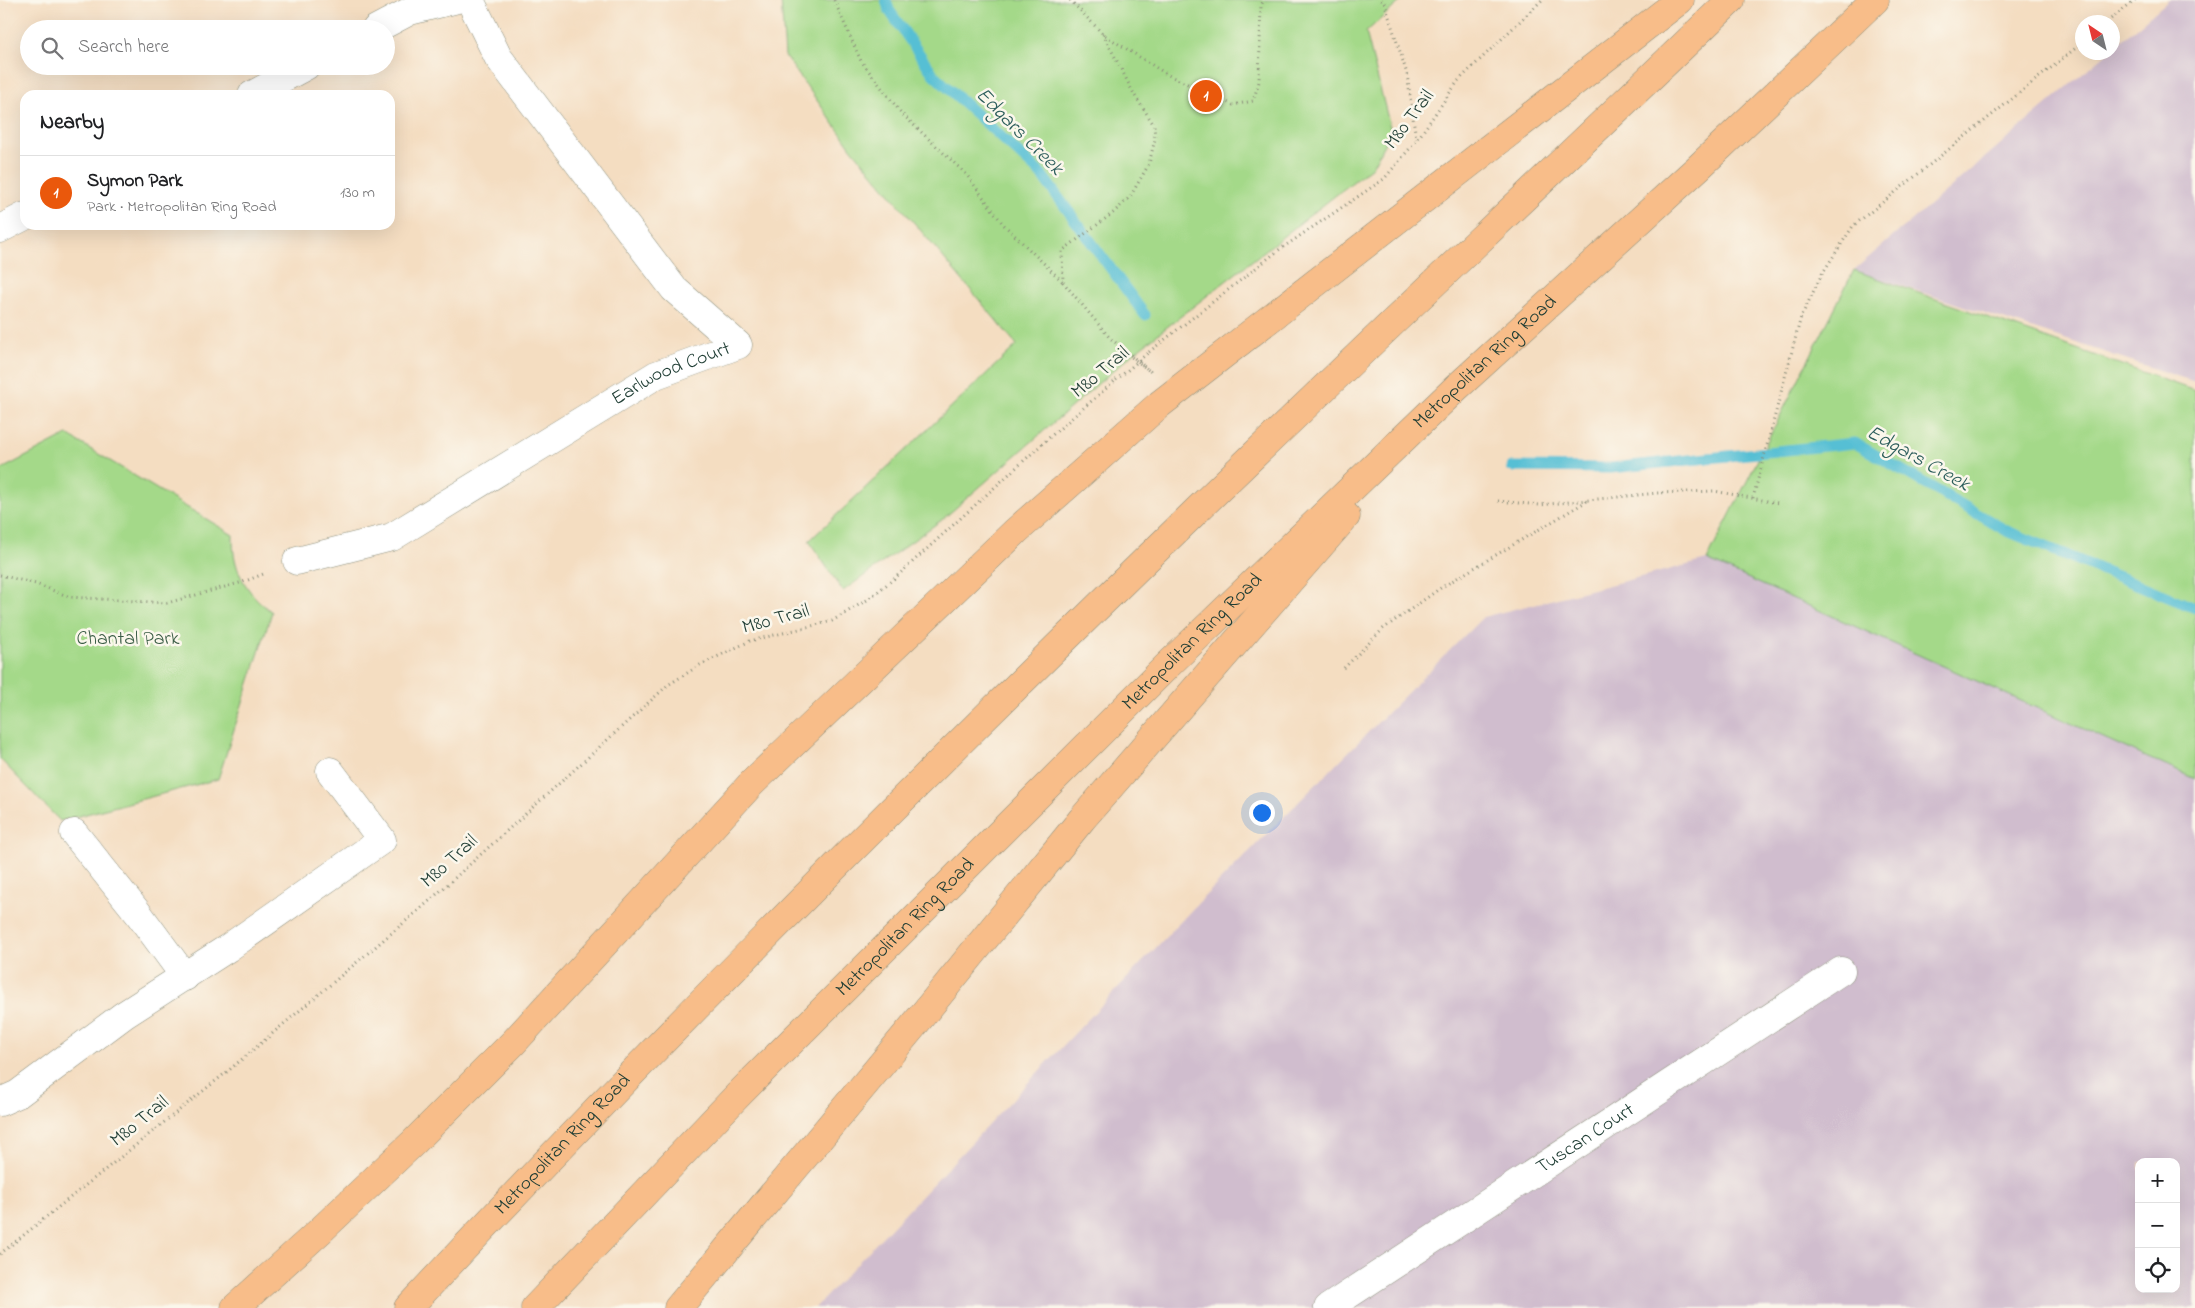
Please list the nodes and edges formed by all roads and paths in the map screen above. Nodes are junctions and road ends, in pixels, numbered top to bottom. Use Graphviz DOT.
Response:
graph roads {
  1 [pos="454,0"];
  2 [pos="470,0"];
  3 [pos="834,0"];
  4 [pos="1070,0"];
  5 [pos="1264,0"];
  6 [pos="1383,0"];
  7 [pos="1542,0"];
  8 [pos="1680,0"];
  9 [pos="1731,0"];
  10 [pos="1875,0"];
  11 [pos="2135,0"];
  12 [pos="2116,15"];
  13 [pos="392,20"];
  14 [pos="1103,34"];
  15 [pos="2075,49"];
  16 [pos="289,75"];
  17 [pos="261,90"];
  18 [pos="1416,140"];
  19 [pos="20,219"];
  20 [pos="0,229"];
  21 [pos="1063,282"];
  22 [pos="1130,356"];
  23 [pos="1455,389"];
  24 [pos="1753,498"];
  25 [pos="1498,501"];
  26 [pos="1587,501"];
  27 [pos="1778,503"];
  28 [pos="298,561"];
  29 [pos="0,575"];
  30 [pos="1344,668"];
  31 [pos="330,771"];
  32 [pos="74,833"];
  33 [pos="1841,971"];
  34 [pos="185,976"];
  35 [pos="0,1102"];
  36 [pos="0,1254"];
  37 [pos="235,1308"];
  38 [pos="408,1308"];
  39 [pos="535,1308"];
  40 [pos="678,1308"];
  41 [pos="1328,1308"];
  1 -- 13 [label="street"];
  2 -- 28 [label="street, Earlwood Court"];
  3 -- 21 [label="path"];
  4 -- 14 [label="path"];
  5 -- 14 [label="path"];
  6 -- 18 [label="path"];
  7 -- 18 [label="path, M80 Trail"];
  8 -- 37 [label="highway"];
  9 -- 38 [label="highway, Metropolitan Ring Road"];
  10 -- 23 [label="highway, Metropolitan Ring Road"];
  11 -- 12 [label="path"];
  14 -- 21 [label="path"];
  15 -- 24 [label="path"];
  16 -- 17 [label="street"];
  18 -- 36 [label="path, M80 Trail, bridge"];
  19 -- 20 [label="street"];
  21 -- 22 [label="path"];
  23 -- 39 [label="highway, Metropolitan Ring Road"];
  23 -- 40 [label="highway"];
  24 -- 26 [label="path"];
  24 -- 27 [label="path"];
  25 -- 26 [label="path"];
  26 -- 30 [label="path"];
  28 -- 29 [label="path"];
  31 -- 34 [label="street"];
  32 -- 34 [label="street"];
  33 -- 41 [label="street, Tuscan Court"];
  34 -- 35 [label="street"];
}
